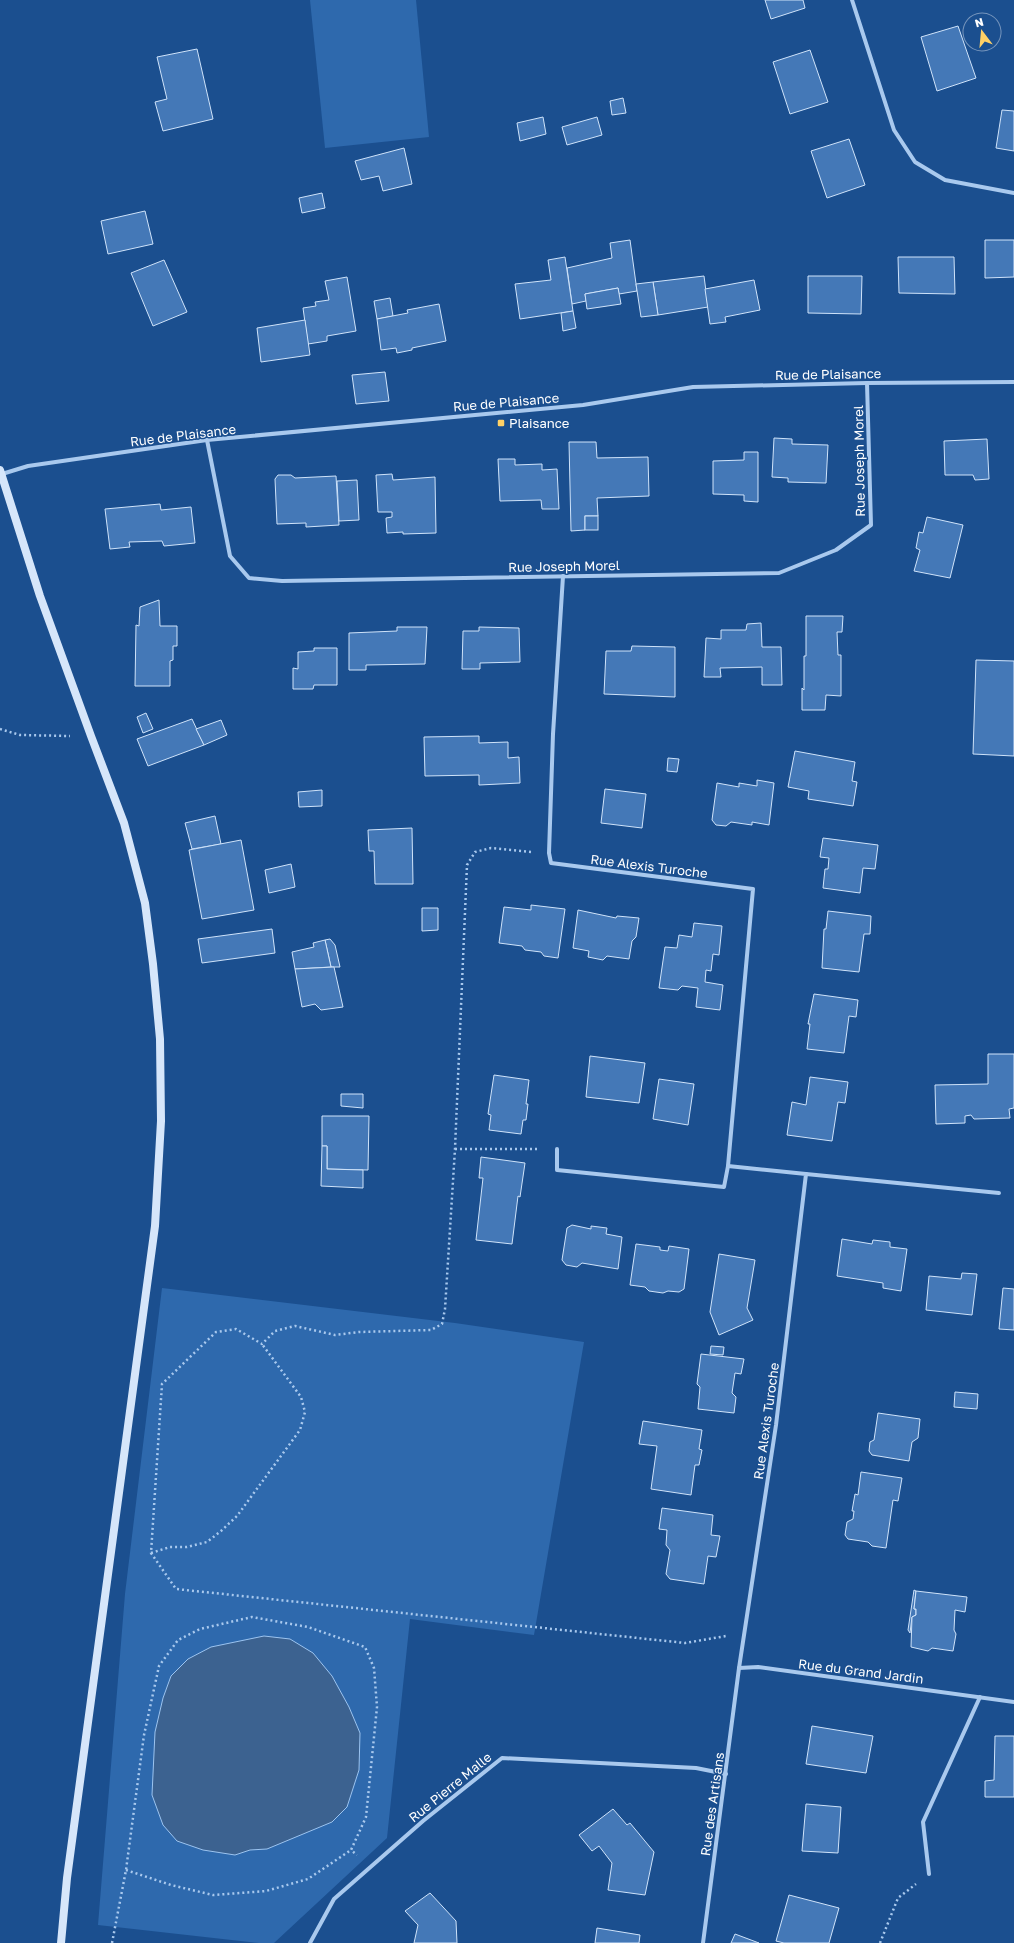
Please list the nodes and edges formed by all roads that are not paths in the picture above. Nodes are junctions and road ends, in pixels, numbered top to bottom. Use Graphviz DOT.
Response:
graph roads {
  1 [pos="852,0"];
  2 [pos="1014,193"];
  3 [pos="1014,382"];
  4 [pos="867,383"];
  5 [pos="207,440"];
  6 [pos="1,472"];
  7 [pos="563,576"];
  8 [pos="557,1150"];
  9 [pos="728,1166"];
  10 [pos="806,1174"];
  11 [pos="999,1194"];
  12 [pos="739,1668"];
  13 [pos="980,1697"];
  14 [pos="1014,1702"];
  15 [pos="726,1774"];
  16 [pos="929,1874"];
  17 [pos="61,1943"];
  18 [pos="310,1943"];
  19 [pos="703,1943"];
  1 -- 2 [label="street"];
  3 -- 4 [label="street, Rue de Plaisance"];
  4 -- 5 [label="street, Rue de Plaisance"];
  4 -- 7 [label="street, Rue Joseph Morel"];
  5 -- 6 [label="street, Rue de Plaisance"];
  5 -- 7 [label="street, Rue Joseph Morel"];
  6 -- 17 [label="main road"];
  7 -- 9 [label="street, Rue Alexis Turoche"];
  8 -- 9 [label="street, Rue Alexis Turoche"];
  9 -- 10 [label="street"];
  10 -- 11 [label="street"];
  10 -- 12 [label="street, Rue Alexis Turoche"];
  12 -- 13 [label="street, Rue du Grand Jardin"];
  12 -- 15 [label="street, Rue des Artisans"];
  13 -- 14 [label="street, Rue du Grand Jardin"];
  13 -- 16 [label="street"];
  15 -- 18 [label="street, Rue Pierre Malle"];
  15 -- 19 [label="street, Rue des Artisans"];
}
